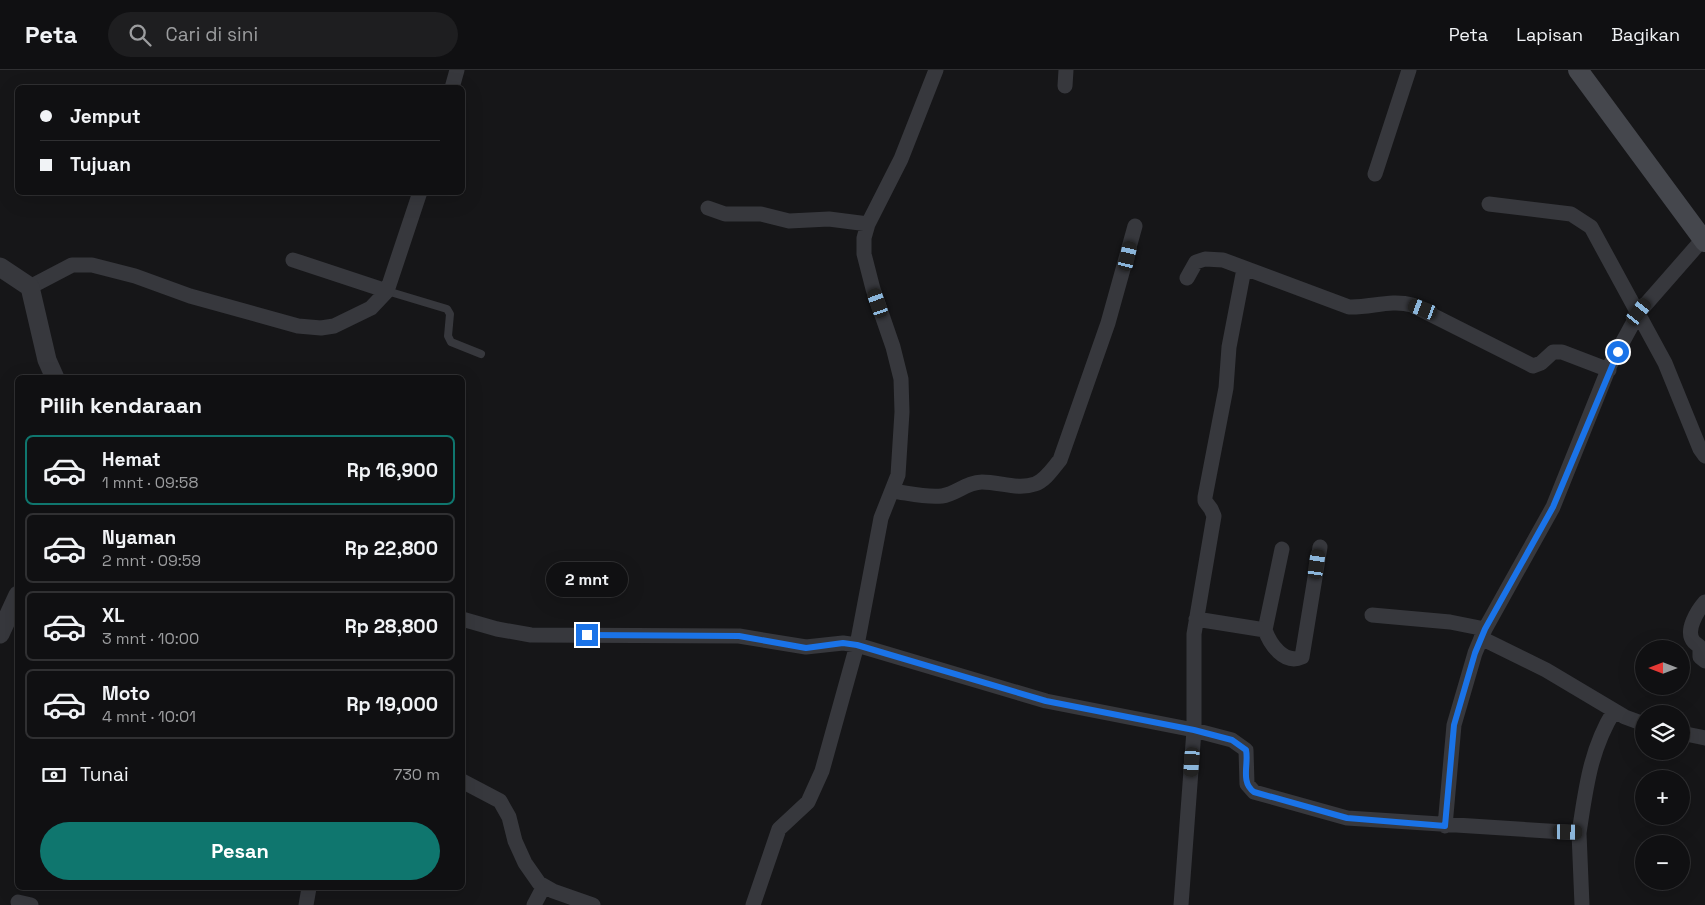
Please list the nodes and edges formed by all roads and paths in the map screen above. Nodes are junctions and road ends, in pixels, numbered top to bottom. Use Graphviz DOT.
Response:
graph roads {
  1 [pos="457,70"];
  2 [pos="936,70"];
  3 [pos="1066,70"];
  4 [pos="1409,70"];
  5 [pos="1578,70"];
  6 [pos="453,85"];
  7 [pos="1065,86"];
  8 [pos="1376,174"];
  9 [pos="419,195"];
  10 [pos="1489,204"];
  11 [pos="708,208"];
  12 [pos="868,224"];
  13 [pos="1135,226"];
  14 [pos="1704,241"];
  15 [pos="293,260"];
  16 [pos="0,267"];
  17 [pos="1244,268"];
  18 [pos="1187,278"];
  19 [pos="30,287"];
  20 [pos="387,291"];
  21 [pos="1639,312"];
  22 [pos="481,354"];
  23 [pos="1609,370"];
  24 [pos="54,375"];
  25 [pos="1705,456"];
  26 [pos="892,491"];
  27 [pos="1320,547"];
  28 [pos="1282,549"];
  29 [pos="15,601"];
  30 [pos="1705,602"];
  31 [pos="1372,614"];
  32 [pos="1196,619"];
  33 [pos="465,620"];
  34 [pos="1,627"];
  35 [pos="1265,630"];
  36 [pos="1483,633"];
  37 [pos="857,645"];
  38 [pos="1705,662"];
  39 [pos="1614,711"];
  40 [pos="1635,720"];
  41 [pos="1194,730"];
  42 [pos="1690,735"];
  43 [pos="1705,738"];
  44 [pos="465,783"];
  45 [pos="1445,826"];
  46 [pos="1579,833"];
  47 [pos="544,886"];
  48 [pos="309,890"];
  49 [pos="306,905"];
  50 [pos="534,905"];
  51 [pos="593,905"];
  52 [pos="753,905"];
  53 [pos="1180,905"];
  54 [pos="1582,905"];
  1 -- 6 [label="street"];
  2 -- 12 [label="street"];
  3 -- 7 [label="street"];
  4 -- 8 [label="street"];
  5 -- 14 [label="main road"];
  9 -- 20 [label="street"];
  10 -- 21 [label="street"];
  11 -- 12 [label="street"];
  12 -- 26 [label="street"];
  13 -- 26 [label="street"];
  14 -- 21 [label="street"];
  15 -- 20 [label="street"];
  16 -- 19 [label="street"];
  17 -- 18 [label="street"];
  17 -- 23 [label="street"];
  17 -- 32 [label="street"];
  19 -- 20 [label="street"];
  19 -- 24 [label="street"];
  20 -- 22 [label="lane"];
  21 -- 23 [label="street"];
  21 -- 25 [label="street"];
  23 -- 36 [label="street"];
  26 -- 37 [label="street"];
  27 -- 35 [label="street"];
  28 -- 35 [label="street"];
  29 -- 34 [label="street"];
  30 -- 38 [label="street"];
  31 -- 36 [label="street"];
  32 -- 35 [label="street"];
  32 -- 41 [label="street"];
  33 -- 37 [label="street"];
  36 -- 39 [label="street"];
  36 -- 45 [label="street"];
  37 -- 41 [label="street"];
  37 -- 52 [label="street"];
  39 -- 40 [label="street"];
  39 -- 46 [label="street"];
  41 -- 45 [label="street"];
  41 -- 53 [label="street"];
  42 -- 43 [label="street"];
  44 -- 47 [label="street"];
  45 -- 46 [label="street"];
  46 -- 54 [label="street"];
  47 -- 50 [label="street"];
  47 -- 51 [label="street"];
  48 -- 49 [label="street"];
}
